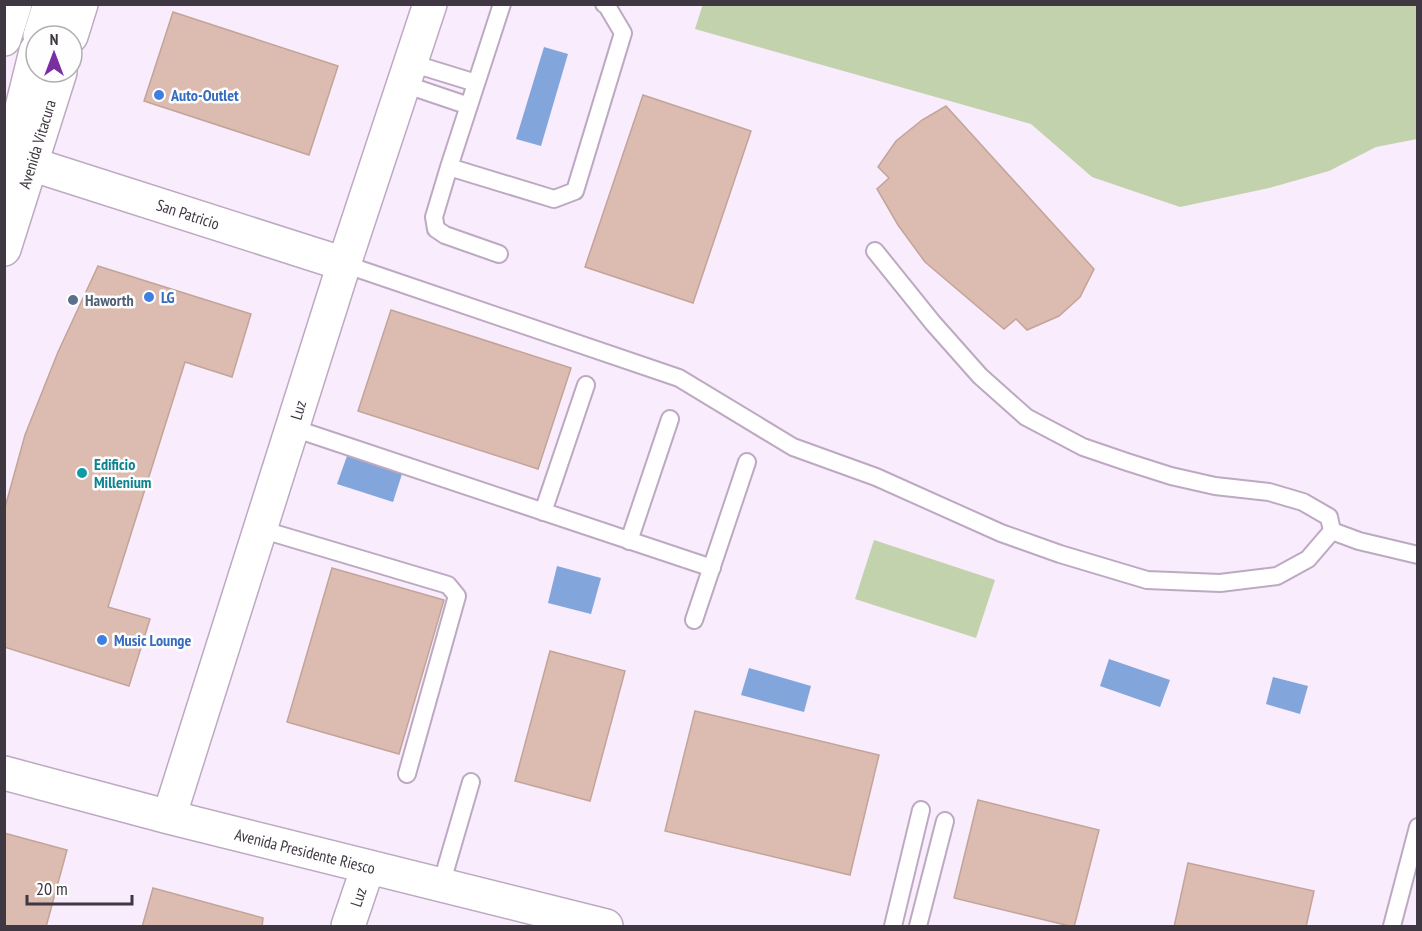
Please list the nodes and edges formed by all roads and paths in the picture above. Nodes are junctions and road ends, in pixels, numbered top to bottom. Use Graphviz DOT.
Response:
graph roads {
  1 [pos="15,4"];
  2 [pos="50,4"];
  3 [pos="81,4"];
  4 [pos="430,4"];
  5 [pos="502,4"];
  6 [pos="604,4"];
  7 [pos="44,24"];
  8 [pos="75,24"];
  9 [pos="4,39"];
  10 [pos="407,73"];
  11 [pos="476,83"];
  12 [pos="28,84"];
  13 [pos="56,84"];
  14 [pos="469,106"];
  15 [pos="31,164"];
  16 [pos="449,167"];
  17 [pos="4,189"];
  18 [pos="4,249"];
  19 [pos="875,251"];
  20 [pos="499,254"];
  21 [pos="344,264"];
  22 [pos="586,385"];
  23 [pos="670,419"];
  24 [pos="292,428"];
  25 [pos="747,462"];
  26 [pos="543,512"];
  27 [pos="260,529"];
  28 [pos="1332,531"];
  29 [pos="629,541"];
  30 [pos="1418,555"];
  31 [pos="712,568"];
  32 [pos="694,620"];
  33 [pos="4,773"];
  34 [pos="407,774"];
  35 [pos="471,782"];
  36 [pos="921,810"];
  37 [pos="169,817"];
  38 [pos="945,821"];
  39 [pos="1418,827"];
  40 [pos="368,867"];
  41 [pos="441,885"];
  42 [pos="348,927"];
  43 [pos="606,927"];
  44 [pos="893,927"];
  45 [pos="918,927"];
  46 [pos="1392,927"];
  1 -- 9 [label="main road"];
  2 -- 7 [label="main road"];
  3 -- 8 [label="main road"];
  4 -- 10 [label="main road, Luz"];
  5 -- 11 [label="lane"];
  6 -- 16 [label="lane"];
  10 -- 11 [label="lane"];
  10 -- 14 [label="lane"];
  10 -- 21 [label="main road, Luz"];
  11 -- 14 [label="lane"];
  12 -- 17 [label="main road"];
  13 -- 15 [label="main road, Avenida Vitacura"];
  14 -- 16 [label="lane"];
  15 -- 18 [label="main road, Avenida Vitacura"];
  15 -- 21 [label="main road, San Patricio"];
  16 -- 20 [label="lane"];
  19 -- 28 [label="lane"];
  21 -- 24 [label="main road, Luz"];
  21 -- 28 [label="lane"];
  22 -- 26 [label="lane"];
  23 -- 29 [label="lane"];
  24 -- 26 [label="lane"];
  24 -- 27 [label="main road, Luz"];
  25 -- 31 [label="lane"];
  26 -- 29 [label="lane"];
  27 -- 34 [label="lane"];
  27 -- 37 [label="main road, Luz"];
  28 -- 30 [label="lane"];
  29 -- 31 [label="lane"];
  31 -- 32 [label="lane"];
  33 -- 37 [label="main road, Avenida Presidente Riesco"];
  35 -- 41 [label="lane"];
  36 -- 44 [label="lane"];
  37 -- 40 [label="main road, Avenida Presidente Riesco"];
  38 -- 45 [label="lane"];
  39 -- 46 [label="lane"];
  40 -- 41 [label="main road, Avenida Presidente Riesco"];
  40 -- 42 [label="main road, Luz"];
  41 -- 43 [label="main road, Avenida Presidente Riesco"];
}
